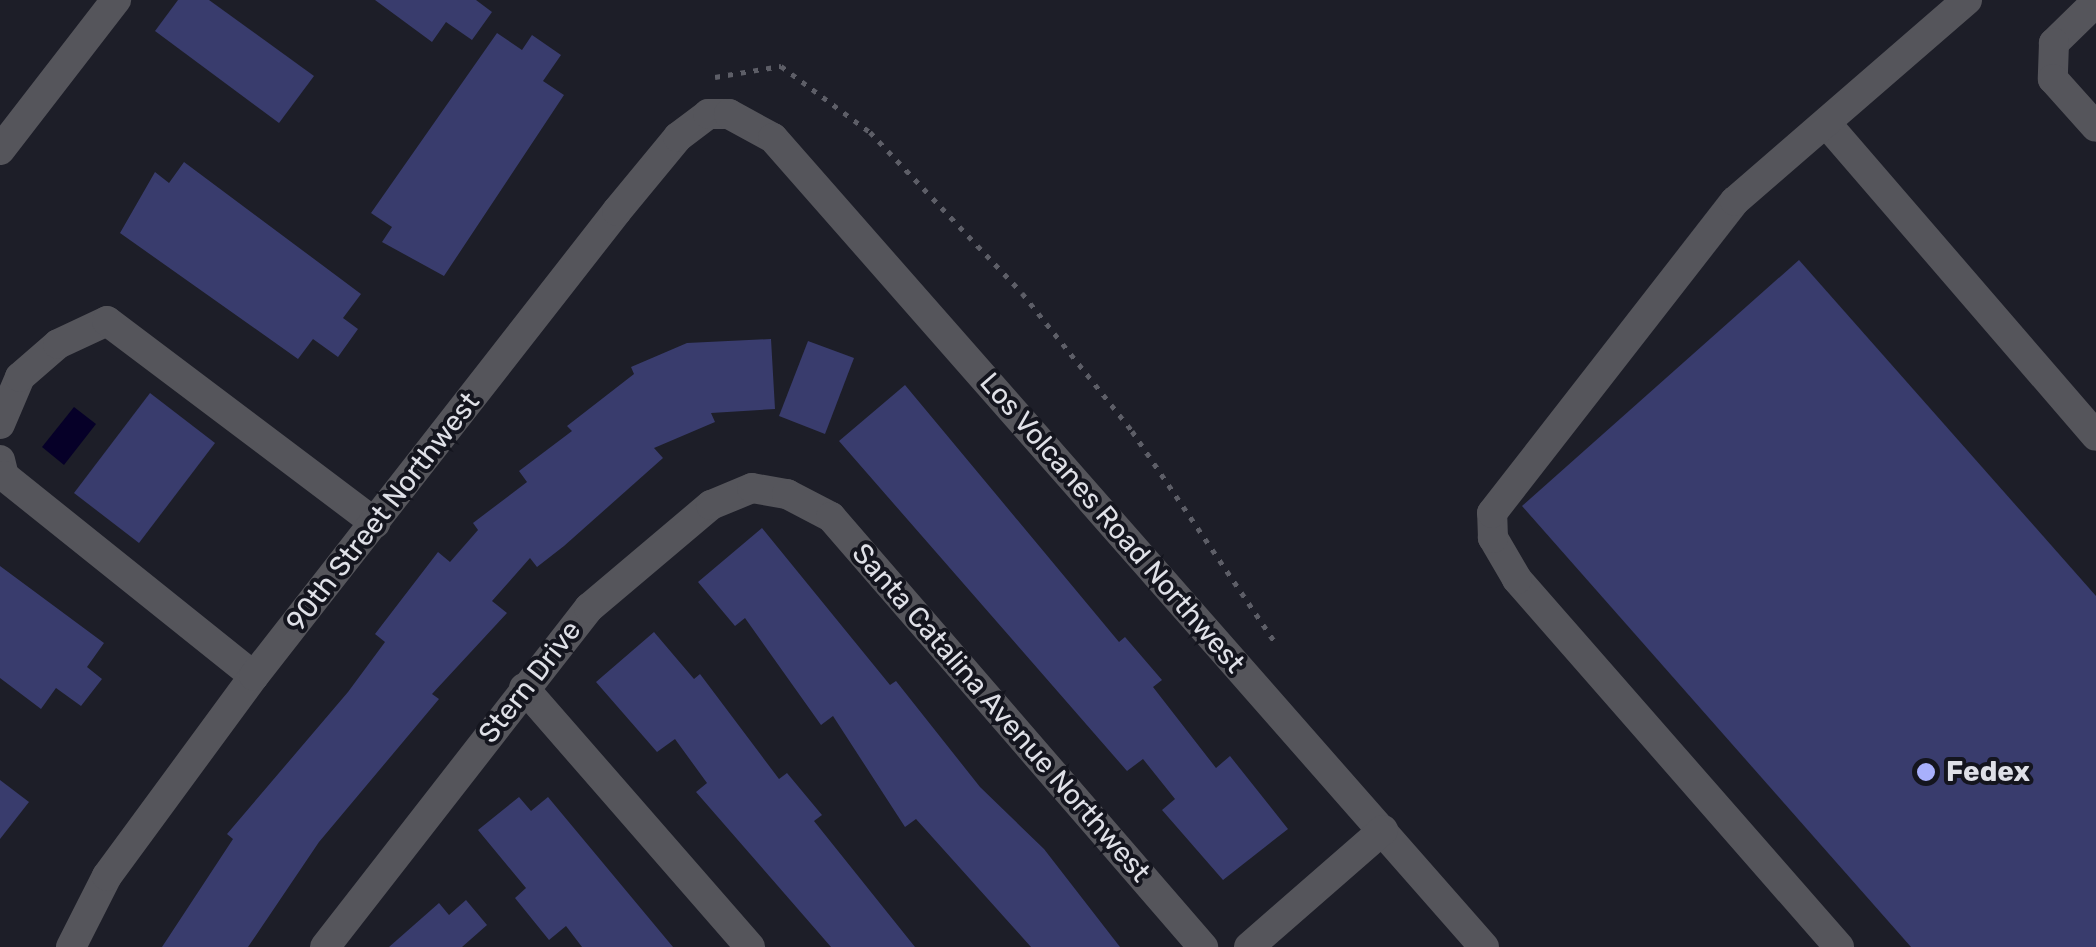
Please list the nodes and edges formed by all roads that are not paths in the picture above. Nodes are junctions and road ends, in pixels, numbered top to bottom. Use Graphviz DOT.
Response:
graph roads {
  1 [pos="116,0"];
  2 [pos="1967,0"];
  3 [pos="2096,2"];
  4 [pos="730,114"];
  5 [pos="1826,123"];
  6 [pos="2096,127"];
  7 [pos="0,150"];
  8 [pos="10,370"];
  9 [pos="0,424"];
  10 [pos="2096,436"];
  11 [pos="0,460"];
  12 [pos="788,494"];
  13 [pos="375,523"];
  14 [pos="254,676"];
  15 [pos="524,688"];
  16 [pos="1383,830"];
  17 [pos="70,947"];
  18 [pos="325,947"];
  19 [pos="750,947"];
  20 [pos="1203,947"];
  21 [pos="1248,947"];
  22 [pos="1484,947"];
  23 [pos="1838,947"];
  1 -- 7 [label="street"];
  2 -- 5 [label="street"];
  3 -- 6 [label="street"];
  4 -- 13 [label="street, 90th Street Northwest"];
  4 -- 16 [label="street, Los Volcanes Road Northwest"];
  5 -- 10 [label="street"];
  5 -- 23 [label="street"];
  8 -- 9 [label="street"];
  8 -- 13 [label="street"];
  11 -- 14 [label="street"];
  12 -- 15 [label="street, Stern Drive"];
  12 -- 20 [label="street, Santa Catalina Avenue Northwest"];
  13 -- 14 [label="street, 90th Street Northwest"];
  14 -- 17 [label="street, 90th Street Northwest"];
  15 -- 18 [label="street, Stern Drive"];
  15 -- 19 [label="street"];
  16 -- 21 [label="street"];
  16 -- 22 [label="street, Los Volcanes Road Northwest"];
}
